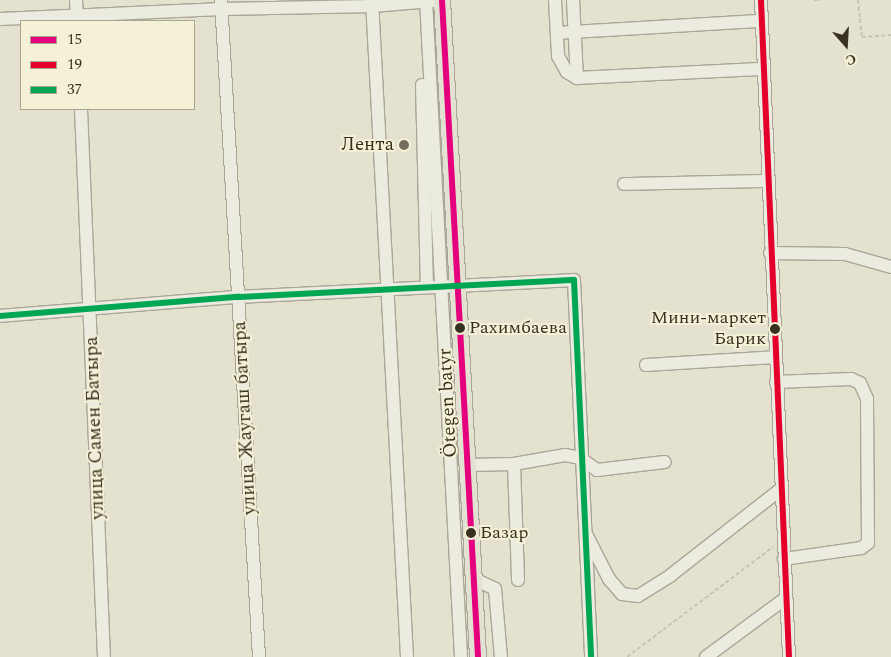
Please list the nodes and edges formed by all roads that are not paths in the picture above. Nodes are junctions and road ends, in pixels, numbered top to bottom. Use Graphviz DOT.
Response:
graph roads {
  1 [pos="76,0"];
  2 [pos="426,0"];
  3 [pos="442,0"];
  4 [pos="555,0"];
  5 [pos="573,0"];
  6 [pos="760,0"];
  7 [pos="372,3"];
  8 [pos="222,4"];
  9 [pos="76,18"];
  10 [pos="0,20"];
  11 [pos="761,22"];
  12 [pos="443,31"];
  13 [pos="574,32"];
  14 [pos="557,33"];
  15 [pos="764,69"];
  16 [pos="576,78"];
  17 [pos="81,110"];
  18 [pos="768,181"];
  19 [pos="624,184"];
  20 [pos="770,254"];
  21 [pos="891,266"];
  22 [pos="459,284"];
  23 [pos="428,286"];
  24 [pos="386,289"];
  25 [pos="238,297"];
  26 [pos="91,309"];
  27 [pos="0,316"];
  28 [pos="775,356"];
  29 [pos="646,365"];
  30 [pos="776,382"];
  31 [pos="580,458"];
  32 [pos="665,462"];
  33 [pos="514,464"];
  34 [pos="468,465"];
  35 [pos="781,489"];
  36 [pos="584,530"];
  37 [pos="784,559"];
  38 [pos="474,579"];
  39 [pos="518,580"];
  40 [pos="786,598"];
  41 [pos="104,657"];
  42 [pos="259,657"];
  43 [pos="407,657"];
  44 [pos="461,657"];
  45 [pos="478,657"];
  46 [pos="501,657"];
  47 [pos="591,657"];
  48 [pos="706,657"];
  49 [pos="789,657"];
  1 -- 9 [label="street"];
  2 -- 44 [label="street, Ötegen batyr"];
  3 -- 7 [label="street"];
  3 -- 12 [label="main road"];
  4 -- 14 [label="street"];
  5 -- 13 [label="street"];
  6 -- 11 [label="street"];
  7 -- 8 [label="street"];
  7 -- 24 [label="street"];
  8 -- 9 [label="street"];
  8 -- 25 [label="street, улица Жаугаш батыра"];
  9 -- 10 [label="street"];
  11 -- 13 [label="street"];
  11 -- 15 [label="street"];
  12 -- 22 [label="main road"];
  12 -- 23 [label="street"];
  13 -- 14 [label="street"];
  13 -- 16 [label="street"];
  14 -- 16 [label="street"];
  15 -- 16 [label="street"];
  15 -- 18 [label="street"];
  17 -- 26 [label="street, улица Самен Батыра"];
  18 -- 19 [label="street"];
  18 -- 20 [label="street"];
  20 -- 21 [label="street"];
  20 -- 28 [label="street"];
  22 -- 23 [label="street"];
  22 -- 31 [label="street"];
  22 -- 34 [label="main road"];
  23 -- 24 [label="street"];
  24 -- 25 [label="street"];
  24 -- 43 [label="street"];
  25 -- 26 [label="street"];
  25 -- 42 [label="street, улица Жаугаш батыра"];
  26 -- 27 [label="street"];
  26 -- 41 [label="street, улица Самен Батыра"];
  28 -- 29 [label="street"];
  28 -- 30 [label="street"];
  30 -- 35 [label="street"];
  30 -- 37 [label="street"];
  31 -- 32 [label="street"];
  31 -- 33 [label="street"];
  31 -- 36 [label="street"];
  33 -- 34 [label="street"];
  33 -- 39 [label="street"];
  34 -- 38 [label="main road"];
  35 -- 36 [label="street"];
  35 -- 37 [label="street"];
  36 -- 47 [label="street"];
  37 -- 40 [label="street"];
  38 -- 45 [label="main road"];
  38 -- 46 [label="street"];
  40 -- 48 [label="street"];
  40 -- 49 [label="street"];
}
